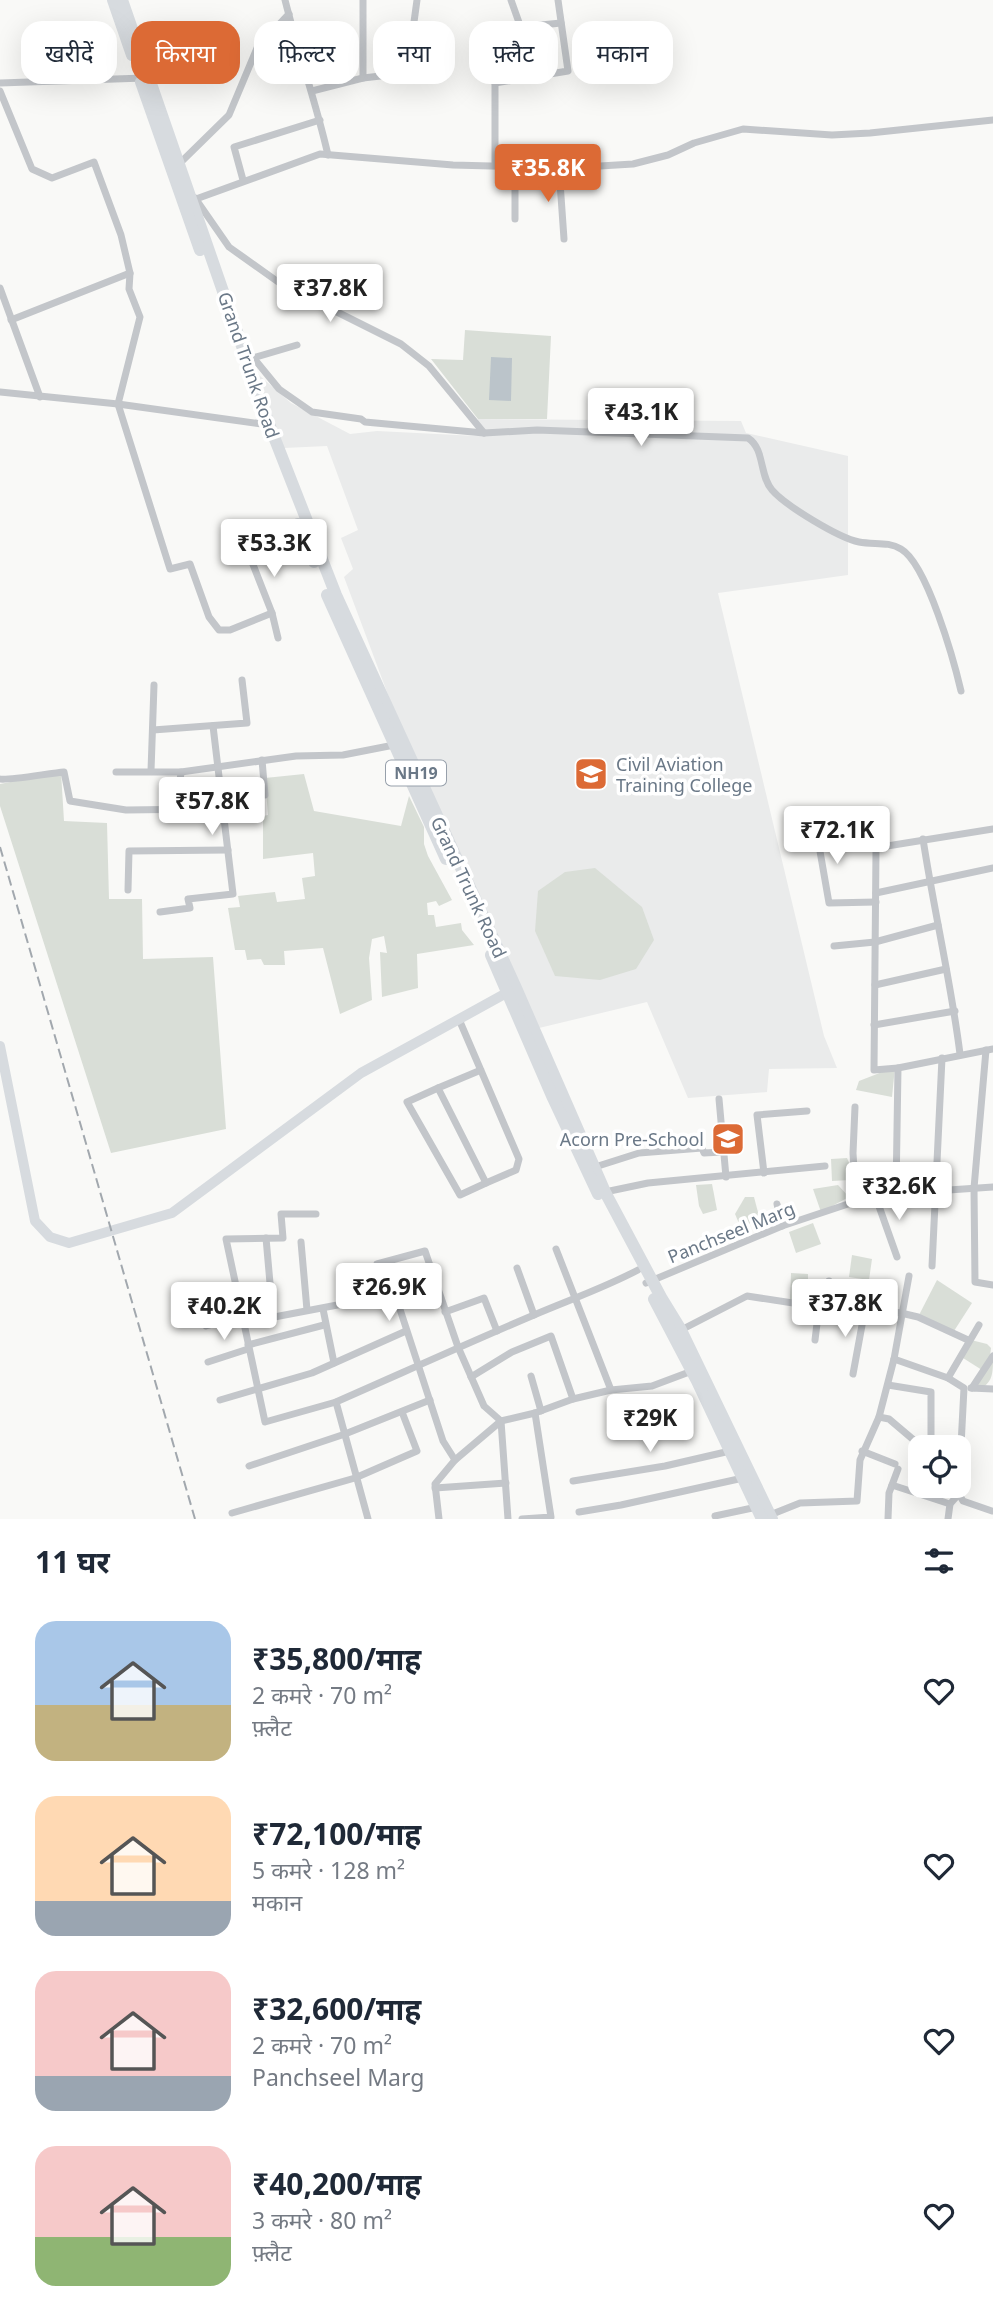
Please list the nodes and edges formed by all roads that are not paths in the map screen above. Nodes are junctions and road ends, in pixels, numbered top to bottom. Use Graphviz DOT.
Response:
graph roads {
  1 [pos="113,0"];
  2 [pos="122,0"];
  3 [pos="285,0"];
  4 [pos="363,0"];
  5 [pos="418,0"];
  6 [pos="512,0"];
  7 [pos="558,0"];
  8 [pos="289,14"];
  9 [pos="519,21"];
  10 [pos="558,23"];
  11 [pos="561,23"];
  12 [pos="131,32"];
  13 [pos="131,45"];
  14 [pos="558,73"];
  15 [pos="131,78"];
  16 [pos="363,78"];
  17 [pos="0,83"];
  18 [pos="146,84"];
  19 [pos="147,84"];
  20 [pos="495,84"];
  21 [pos="0,91"];
  22 [pos="312,91"];
  23 [pos="320,120"];
  24 [pos="993,120"];
  25 [pos="328,155"];
  26 [pos="180,164"];
  27 [pos="495,165"];
  28 [pos="515,166"];
  29 [pos="559,167"];
  30 [pos="243,180"];
  31 [pos="193,197"];
  32 [pos="515,219"];
  33 [pos="564,239"];
  34 [pos="130,273"];
  35 [pos="0,288"];
  36 [pos="10,320"];
  37 [pos="239,338"];
  38 [pos="297,345"];
  39 [pos="253,358"];
  40 [pos="0,392"];
  41 [pos="40,397"];
  42 [pos="118,404"];
  43 [pos="262,424"];
  44 [pos="484,433"];
  45 [pos="239,528"];
  46 [pos="272,613"];
  47 [pos="278,639"];
  48 [pos="242,680"];
  49 [pos="154,685"];
  50 [pos="961,691"];
  51 [pos="213,726"];
  52 [pos="153,730"];
  53 [pos="394,746"];
  54 [pos="262,760"];
  55 [pos="218,766"];
  56 [pos="151,771"];
  57 [pos="116,772"];
  58 [pos="181,772"];
  59 [pos="0,779"];
  60 [pos="265,795"];
  61 [pos="177,809"];
  62 [pos="205,809"];
  63 [pos="993,829"];
  64 [pos="817,834"];
  65 [pos="923,839"];
  66 [pos="228,850"];
  67 [pos="993,868"];
  68 [pos="930,882"];
  69 [pos="128,890"];
  70 [pos="876,897"];
  71 [pos="160,912"];
  72 [pos="938,925"];
  73 [pos="875,942"];
  74 [pos="834,946"];
  75 [pos="946,969"];
  76 [pos="875,985"];
  77 [pos="512,990"];
  78 [pos="955,1012"];
  79 [pos="458,1019"];
  80 [pos="874,1025"];
  81 [pos="0,1046"];
  82 [pos="989,1050"];
  83 [pos="960,1054"];
  84 [pos="942,1058"];
  85 [pos="898,1068"];
  86 [pos="481,1070"];
  87 [pos="438,1088"];
  88 [pos="719,1100"];
  89 [pos="855,1107"];
  90 [pos="807,1111"];
  91 [pos="722,1152"];
  92 [pos="825,1166"];
  93 [pos="595,1167"];
  94 [pos="764,1173"];
  95 [pos="726,1177"];
  96 [pos="486,1183"];
  97 [pos="993,1187"];
  98 [pos="974,1188"];
  99 [pos="936,1190"];
  100 [pos="605,1192"];
  101 [pos="896,1192"];
  102 [pos="875,1195"];
  103 [pos="856,1202"];
  104 [pos="777,1205"];
  105 [pos="316,1213"];
  106 [pos="782,1226"];
  107 [pos="266,1238"];
  108 [pos="301,1242"];
  109 [pos="555,1250"];
  110 [pos="897,1257"];
  111 [pos="377,1264"];
  112 [pos="932,1266"];
  113 [pos="517,1268"];
  114 [pos="638,1270"];
  115 [pos="909,1276"];
  116 [pos="829,1281"];
  117 [pos="649,1282"];
  118 [pos="234,1285"];
  119 [pos="993,1285"];
  120 [pos="867,1286"];
  121 [pos="193,1297"];
  122 [pos="574,1298"];
  123 [pos="819,1307"];
  124 [pos="828,1307"];
  125 [pos="323,1309"];
  126 [pos="865,1309"];
  127 [pos="307,1310"];
  128 [pos="445,1311"];
  129 [pos="901,1313"];
  130 [pos="534,1315"];
  131 [pos="273,1317"];
  132 [pos="242,1319"];
  133 [pos="324,1325"];
  134 [pos="979,1325"];
  135 [pos="206,1326"];
  136 [pos="681,1330"];
  137 [pos="406,1331"];
  138 [pos="498,1331"];
  139 [pos="816,1340"];
  140 [pos="968,1340"];
  141 [pos="248,1347"];
  142 [pos="458,1347"];
  143 [pos="993,1356"];
  144 [pos="894,1359"];
  145 [pos="208,1362"];
  146 [pos="334,1363"];
  147 [pos="419,1364"];
  148 [pos="692,1371"];
  149 [pos="853,1374"];
  150 [pos="531,1376"];
  151 [pos="471,1377"];
  152 [pos="948,1378"];
  153 [pos="888,1385"];
  154 [pos="968,1388"];
  155 [pos="993,1389"];
  156 [pos="256,1390"];
  157 [pos="611,1390"];
  158 [pos="573,1399"];
  159 [pos="220,1400"];
  160 [pos="430,1400"];
  161 [pos="336,1402"];
  162 [pos="402,1412"];
  163 [pos="538,1412"];
  164 [pos="879,1417"];
  165 [pos="502,1421"];
  166 [pos="345,1434"];
  167 [pos="908,1435"];
  168 [pos="931,1435"];
  169 [pos="963,1435"];
  170 [pos="730,1451"];
  171 [pos="862,1451"];
  172 [pos="455,1460"];
  173 [pos="249,1466"];
  174 [pos="355,1478"];
  175 [pos="743,1478"];
  176 [pos="573,1481"];
  177 [pos="506,1483"];
  178 [pos="892,1485"];
  179 [pos="435,1488"];
  180 [pos="955,1498"];
  181 [pos="960,1498"];
  182 [pos="950,1503"];
  183 [pos="993,1509"];
  184 [pos="579,1512"];
  185 [pos="232,1513"];
  186 [pos="765,1515"];
  187 [pos="715,1516"];
  188 [pos="368,1519"];
  189 [pos="439,1519"];
  190 [pos="508,1519"];
  191 [pos="522,1519"];
  192 [pos="888,1519"];
  193 [pos="948,1519"];
  194 [pos="990,1519"];
  1 -- 13 [label="highway, Grand Trunk Road / NH19"];
  2 -- 12 [label="highway, Grand Trunk Road / NH19"];
  3 -- 8 [label="street"];
  4 -- 16 [label="street"];
  5 -- 16 [label="street"];
  6 -- 9 [label="street"];
  7 -- 11 [label="street"];
  8 -- 22 [label="street"];
  8 -- 26 [label="street"];
  10 -- 11 [label="street"];
  11 -- 14 [label="street"];
  15 -- 17 [label="street"];
  16 -- 22 [label="street"];
  18 -- 43 [label="highway, Grand Trunk Road / NH19"];
  19 -- 26 [label="highway, Grand Trunk Road / NH19"];
  20 -- 27 [label="street"];
  21 -- 34 [label="street"];
  22 -- 23 [label="street"];
  23 -- 25 [label="street"];
  23 -- 30 [label="street"];
  24 -- 29 [label="street"];
  25 -- 27 [label="street"];
  25 -- 30 [label="street"];
  26 -- 31 [label="highway, Grand Trunk Road / NH19"];
  27 -- 28 [label="street"];
  28 -- 29 [label="street"];
  28 -- 32 [label="street"];
  29 -- 33 [label="street"];
  30 -- 31 [label="street"];
  31 -- 37 [label="highway, Grand Trunk Road / NH19"];
  31 -- 44 [label="street"];
  34 -- 36 [label="street"];
  34 -- 42 [label="street"];
  35 -- 36 [label="street"];
  36 -- 41 [label="street"];
  37 -- 39 [label="street"];
  37 -- 77 [label="highway, Grand Trunk Road / NH19"];
  38 -- 39 [label="street"];
  39 -- 44 [label="street"];
  40 -- 41 [label="street"];
  41 -- 42 [label="street"];
  42 -- 43 [label="street"];
  42 -- 46 [label="street"];
  43 -- 53 [label="highway, Grand Trunk Road / NH19"];
  44 -- 50 [label="street"];
  45 -- 46 [label="street"];
  46 -- 47 [label="street"];
  48 -- 51 [label="street"];
  49 -- 52 [label="street"];
  51 -- 52 [label="street"];
  51 -- 55 [label="street"];
  52 -- 56 [label="street"];
  53 -- 54 [label="street"];
  53 -- 77 [label="highway, Grand Trunk Road / NH19"];
  54 -- 55 [label="street"];
  54 -- 60 [label="street"];
  55 -- 58 [label="street"];
  55 -- 66 [label="street"];
  56 -- 57 [label="street"];
  56 -- 58 [label="street"];
  58 -- 61 [label="street"];
  59 -- 61 [label="street"];
  61 -- 62 [label="street"];
  63 -- 65 [label="street"];
  64 -- 70 [label="street"];
  65 -- 68 [label="street"];
  65 -- 70 [label="street"];
  66 -- 69 [label="street"];
  66 -- 71 [label="street"];
  67 -- 68 [label="street"];
  68 -- 70 [label="street"];
  68 -- 72 [label="street"];
  70 -- 73 [label="street"];
  72 -- 73 [label="street"];
  72 -- 75 [label="street"];
  73 -- 74 [label="street"];
  73 -- 76 [label="street"];
  75 -- 76 [label="street"];
  75 -- 78 [label="street"];
  76 -- 80 [label="street"];
  77 -- 79 [label="main road"];
  77 -- 93 [label="highway, Grand Trunk Road / NH19"];
  77 -- 114 [label="highway, Grand Trunk Road / NH19"];
  78 -- 80 [label="street"];
  78 -- 83 [label="street"];
  79 -- 81 [label="main road"];
  79 -- 86 [label="street"];
  80 -- 85 [label="street"];
  82 -- 83 [label="street"];
  82 -- 98 [label="street"];
  83 -- 84 [label="street"];
  84 -- 85 [label="street"];
  84 -- 99 [label="street"];
  85 -- 101 [label="street"];
  86 -- 87 [label="street"];
  86 -- 96 [label="street"];
  87 -- 96 [label="street"];
  87 -- 96 [label="street"];
  88 -- 91 [label="street"];
  89 -- 103 [label="street"];
  90 -- 94 [label="street"];
  91 -- 93 [label="street"];
  91 -- 95 [label="street"];
  92 -- 94 [label="street"];
  93 -- 100 [label="highway, Grand Trunk Road / NH19"];
  94 -- 95 [label="street"];
  95 -- 100 [label="street"];
  97 -- 98 [label="street, Panchseel Marg"];
  98 -- 99 [label="street, Panchseel Marg"];
  98 -- 119 [label="street"];
  99 -- 101 [label="street, Panchseel Marg"];
  99 -- 112 [label="street"];
  100 -- 117 [label="highway, Grand Trunk Road / NH19"];
  101 -- 102 [label="street, Panchseel Marg"];
  102 -- 103 [label="street, Panchseel Marg"];
  102 -- 110 [label="street"];
  103 -- 106 [label="street, Panchseel Marg"];
  104 -- 106 [label="street"];
  105 -- 107 [label="street"];
  106 -- 117 [label="street, Panchseel Marg"];
  107 -- 118 [label="street"];
  107 -- 131 [label="street"];
  108 -- 127 [label="street"];
  109 -- 122 [label="street"];
  111 -- 128 [label="street"];
  113 -- 130 [label="street"];
  114 -- 117 [label="highway, Grand Trunk Road / NH19"];
  114 -- 122 [label="street"];
  115 -- 129 [label="street"];
  116 -- 124 [label="street"];
  117 -- 136 [label="highway, Grand Trunk Road / NH19"];
  117 -- 148 [label="highway, Grand Trunk Road / NH19"];
  118 -- 121 [label="street"];
  118 -- 132 [label="street"];
  120 -- 126 [label="street"];
  122 -- 130 [label="street"];
  122 -- 157 [label="street"];
  123 -- 124 [label="street"];
  123 -- 136 [label="street"];
  123 -- 139 [label="street"];
  124 -- 126 [label="street"];
  125 -- 127 [label="street"];
  125 -- 133 [label="street"];
  125 -- 137 [label="street"];
  126 -- 129 [label="street"];
  126 -- 149 [label="street"];
  127 -- 131 [label="street"];
  128 -- 138 [label="street"];
  128 -- 142 [label="street"];
  129 -- 140 [label="street"];
  129 -- 144 [label="street"];
  130 -- 138 [label="street"];
  131 -- 132 [label="street"];
  132 -- 135 [label="street"];
  132 -- 141 [label="street"];
  133 -- 141 [label="street"];
  133 -- 146 [label="street"];
  134 -- 140 [label="street"];
  136 -- 186 [label="highway, Grand Trunk Road / NH19"];
  137 -- 146 [label="street"];
  137 -- 147 [label="street"];
  138 -- 142 [label="street"];
  140 -- 152 [label="street"];
  141 -- 145 [label="street"];
  141 -- 156 [label="street"];
  142 -- 147 [label="street"];
  142 -- 151 [label="street"];
  143 -- 154 [label="street"];
  144 -- 152 [label="street"];
  144 -- 153 [label="street"];
  146 -- 156 [label="street"];
  147 -- 160 [label="street"];
  147 -- 161 [label="street"];
  148 -- 157 [label="street"];
  148 -- 170 [label="highway, Grand Trunk Road / NH19"];
  150 -- 163 [label="street"];
  151 -- 158 [label="street"];
  151 -- 165 [label="street"];
  152 -- 154 [label="street"];
  153 -- 164 [label="street"];
  153 -- 168 [label="street"];
  154 -- 155 [label="street"];
  154 -- 169 [label="street"];
  156 -- 159 [label="street"];
  156 -- 161 [label="street"];
  157 -- 158 [label="street"];
  158 -- 163 [label="street"];
  160 -- 162 [label="street"];
  160 -- 172 [label="street"];
  161 -- 166 [label="street"];
  162 -- 166 [label="street"];
  162 -- 174 [label="street"];
  163 -- 165 [label="street"];
  163 -- 191 [label="street"];
  164 -- 167 [label="street"];
  164 -- 171 [label="street"];
  165 -- 172 [label="street"];
  165 -- 177 [label="street"];
  166 -- 173 [label="street"];
  166 -- 174 [label="street"];
  170 -- 175 [label="highway, Grand Trunk Road / NH19"];
  170 -- 176 [label="street"];
  171 -- 178 [label="street"];
  171 -- 186 [label="street"];
  172 -- 179 [label="street"];
  174 -- 185 [label="street"];
  174 -- 188 [label="street"];
  175 -- 184 [label="street"];
  175 -- 186 [label="highway, Grand Trunk Road / NH19"];
  177 -- 179 [label="street"];
  177 -- 190 [label="street"];
  178 -- 182 [label="street"];
  178 -- 192 [label="street"];
  179 -- 189 [label="street"];
  180 -- 182 [label="street"];
  181 -- 183 [label="street"];
  182 -- 193 [label="street"];
  183 -- 194 [label="street"];
  186 -- 187 [label="street"];
}
